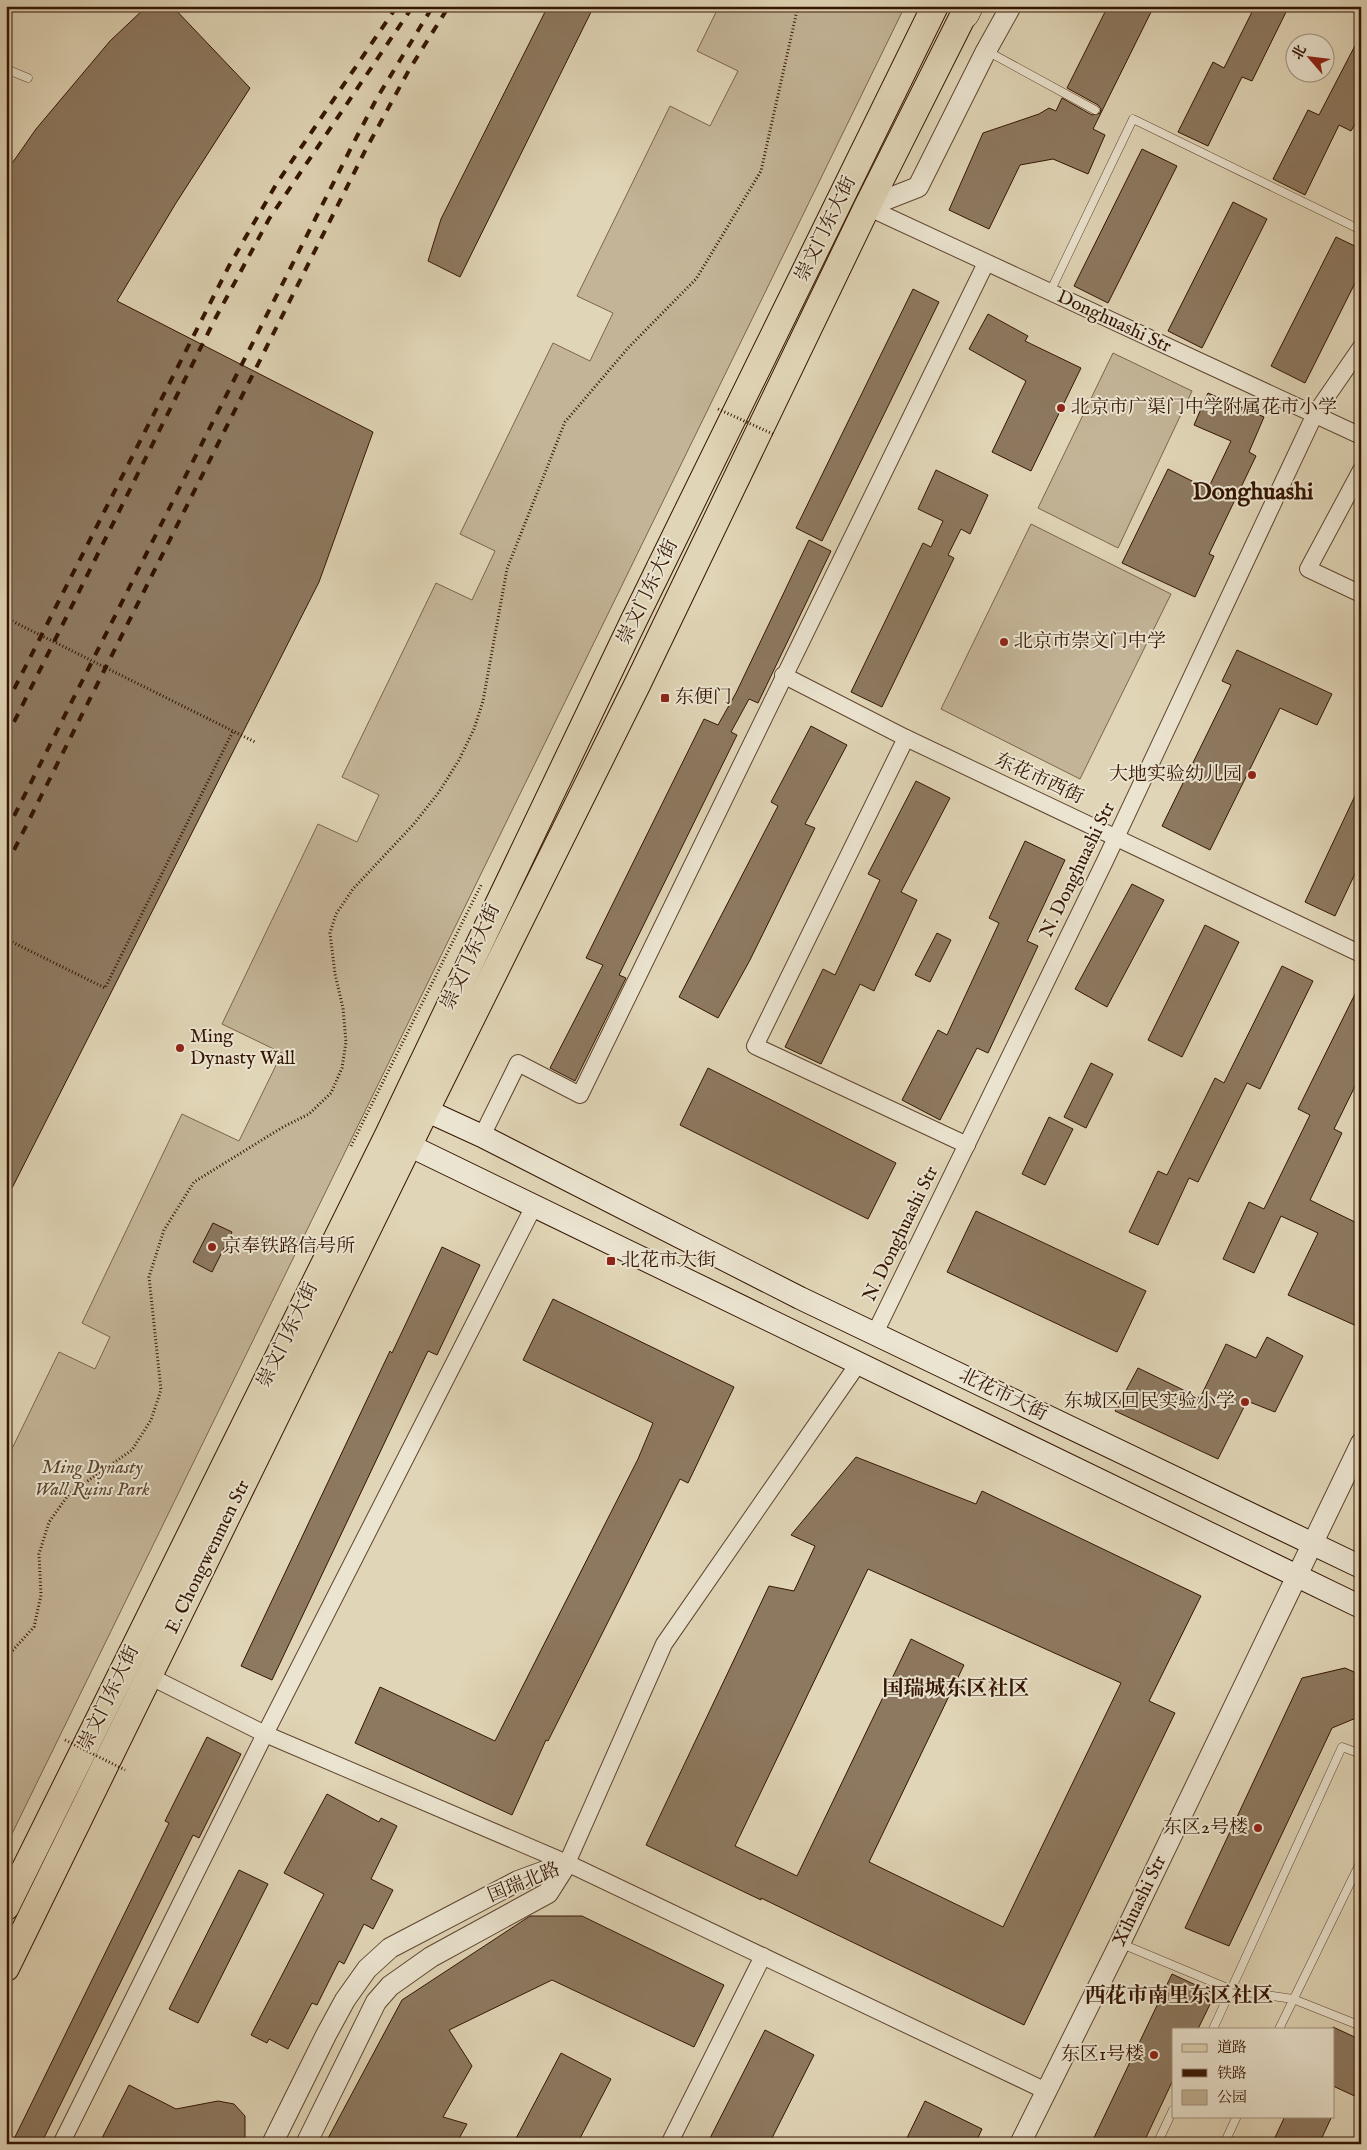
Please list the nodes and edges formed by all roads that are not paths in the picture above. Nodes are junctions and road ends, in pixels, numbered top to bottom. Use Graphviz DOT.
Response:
graph roads {
  1 [pos="935,6"];
  2 [pos="1011,6"];
  3 [pos="967,9"];
  4 [pos="986,51"];
  5 [pos="6,69"];
  6 [pos="28,78"];
  7 [pos="1095,110"];
  8 [pos="867,207"];
  9 [pos="1361,230"];
  10 [pos="986,263"];
  11 [pos="1050,293"];
  12 [pos="1361,347"];
  13 [pos="1315,414"];
  14 [pos="1361,436"];
  15 [pos="1361,470"];
  16 [pos="1361,594"];
  17 [pos="783,676"];
  18 [pos="906,738"];
  19 [pos="1116,838"];
  20 [pos="1361,954"];
  21 [pos="415,1105"];
  22 [pos="482,1136"];
  23 [pos="398,1140"];
  24 [pos="967,1146"];
  25 [pos="534,1206"];
  26 [pos="876,1333"];
  27 [pos="858,1364"];
  28 [pos="1361,1443"];
  29 [pos="1312,1544"];
  30 [pos="1361,1566"];
  31 [pos="1296,1575"];
  32 [pos="1361,1606"];
  33 [pos="149,1676"];
  34 [pos="265,1734"];
  35 [pos="1361,1754"];
  36 [pos="1361,1861"];
  37 [pos="567,1863"];
  38 [pos="6,1907"];
  39 [pos="1120,1943"];
  40 [pos="763,1956"];
  41 [pos="6,1968"];
  42 [pos="1232,1990"];
  43 [pos="1293,1999"];
  44 [pos="1361,2026"];
  45 [pos="1213,2028"];
  46 [pos="1279,2028"];
  47 [pos="1046,2091"];
  48 [pos="1172,2112"];
  49 [pos="1236,2118"];
  50 [pos="61,2144"];
  51 [pos="272,2144"];
  52 [pos="306,2144"];
  53 [pos="669,2144"];
  54 [pos="1020,2144"];
  55 [pos="1157,2144"];
  56 [pos="1224,2144"];
  1 -- 21 [label="main road, 崇文门东大街"];
  2 -- 4 [label="street"];
  3 -- 8 [label="main road, 崇文门东大街"];
  4 -- 7 [label="lane"];
  4 -- 8 [label="street"];
  5 -- 6 [label="lane"];
  8 -- 10 [label="street, Donghuashi Str"];
  8 -- 21 [label="main road, 崇文门东大街"];
  9 -- 11 [label="lane"];
  10 -- 11 [label="street, Donghuashi Str"];
  10 -- 17 [label="street"];
  11 -- 13 [label="street, Donghuashi Str"];
  12 -- 13 [label="street, N. Donghuashi Str"];
  13 -- 14 [label="street, Donghuashi Str"];
  13 -- 19 [label="street, N. Donghuashi Str"];
  15 -- 16 [label="street"];
  17 -- 18 [label="street, 东花市西街"];
  17 -- 22 [label="street"];
  18 -- 19 [label="street, 东花市西街"];
  18 -- 24 [label="street"];
  19 -- 20 [label="street, 东花市西街"];
  19 -- 24 [label="street, N. Donghuashi Str"];
  21 -- 22 [label="main road, 北花市大街"];
  21 -- 23 [label="main road"];
  22 -- 26 [label="main road, 北花市大街"];
  23 -- 25 [label="main road, 北花市大街"];
  23 -- 33 [label="main road, E. Chongwenmen Str"];
  23 -- 38 [label="main road, 崇文门东大街"];
  24 -- 26 [label="street, N. Donghuashi Str"];
  25 -- 27 [label="main road, 北花市大街"];
  25 -- 34 [label="street"];
  26 -- 29 [label="main road, 北花市大街"];
  27 -- 31 [label="main road, 北花市大街"];
  27 -- 37 [label="street"];
  28 -- 29 [label="street"];
  29 -- 30 [label="main road, 北花市大街"];
  29 -- 31 [label="street, Xihuashi Str"];
  31 -- 32 [label="main road, 北花市大街"];
  31 -- 39 [label="street, Xihuashi Str"];
  33 -- 34 [label="street"];
  33 -- 41 [label="main road, E. Chongwenmen Str"];
  34 -- 37 [label="street"];
  34 -- 50 [label="street"];
  35 -- 42 [label="lane"];
  36 -- 43 [label="lane"];
  37 -- 40 [label="street"];
  37 -- 51 [label="street, 国瑞北路"];
  37 -- 52 [label="street, 国瑞北路"];
  39 -- 42 [label="lane"];
  39 -- 47 [label="street, Xihuashi Str"];
  40 -- 47 [label="street"];
  40 -- 53 [label="street"];
  42 -- 43 [label="lane"];
  42 -- 45 [label="lane"];
  43 -- 44 [label="lane"];
  43 -- 46 [label="lane"];
  47 -- 54 [label="street, Xihuashi Str"];
  48 -- 55 [label="lane"];
  49 -- 56 [label="lane"];
}
